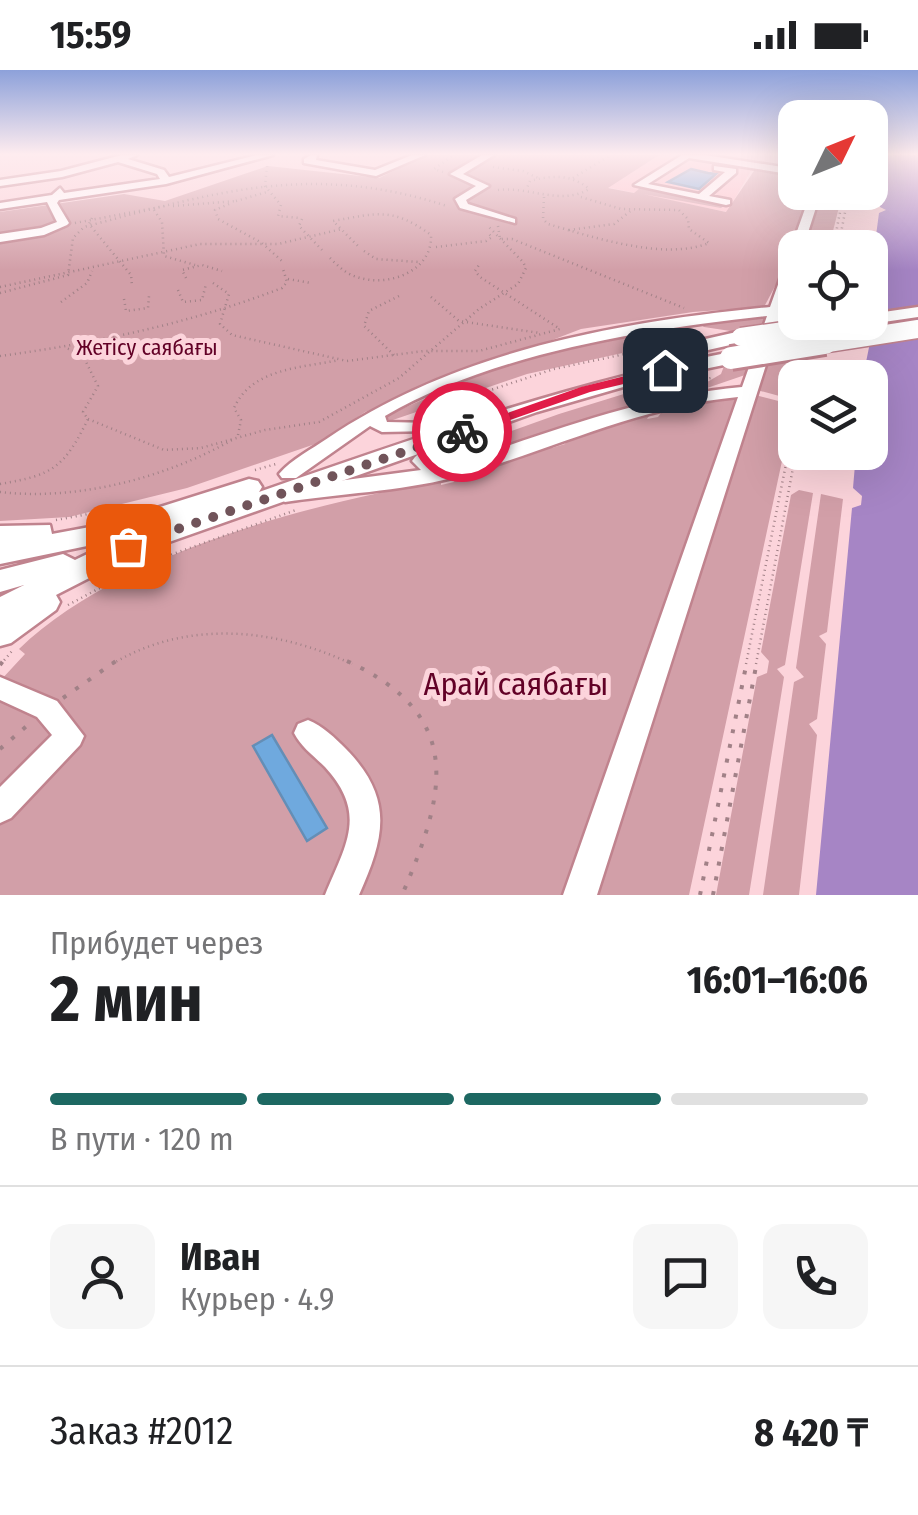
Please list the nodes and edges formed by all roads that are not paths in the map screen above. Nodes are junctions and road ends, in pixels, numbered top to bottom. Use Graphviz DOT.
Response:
graph roads {
  1 [pos="57,194"];
  2 [pos="86,194"];
  3 [pos="470,194"];
  4 [pos="681,194"];
  5 [pos="705,194"];
  6 [pos="701,197"];
  7 [pos="54,198"];
  8 [pos="726,202"];
  9 [pos="0,206"];
  10 [pos="511,221"];
  11 [pos="0,238"];
  12 [pos="778,305"];
  13 [pos="776,311"];
  14 [pos="918,312"];
  15 [pos="888,316"];
  16 [pos="918,329"];
  17 [pos="784,340"];
  18 [pos="729,356"];
  19 [pos="749,391"];
  20 [pos="376,414"];
  21 [pos="431,426"];
  22 [pos="447,473"];
  23 [pos="266,491"];
  24 [pos="0,535"];
  25 [pos="128,546"];
  26 [pos="0,554"];
  27 [pos="0,581"];
  28 [pos="0,610"];
  29 [pos="10,638"];
  30 [pos="0,688"];
  31 [pos="308,733"];
  32 [pos="0,808"];
  33 [pos="342,895"];
  34 [pos="580,895"];
  1 -- 7 [label="street"];
  2 -- 7 [label="street"];
  3 -- 10 [label="street"];
  4 -- 6 [label="street"];
  5 -- 6 [label="street"];
  6 -- 8 [label="street"];
  7 -- 9 [label="street"];
  7 -- 11 [label="street"];
  12 -- 13 [label="street"];
  13 -- 19 [label="street"];
  13 -- 20 [label="street"];
  14 -- 15 [label="main road"];
  16 -- 18 [label="main road, bridge"];
  17 -- 18 [label="main road, bridge"];
  18 -- 21 [label="main road"];
  19 -- 22 [label="street"];
  19 -- 34 [label="street"];
  20 -- 21 [label="street"];
  20 -- 23 [label="street"];
  21 -- 22 [label="street"];
  21 -- 23 [label="main road"];
  22 -- 23 [label="street"];
  23 -- 24 [label="main road"];
  23 -- 25 [label="main road"];
  23 -- 26 [label="main road"];
  23 -- 29 [label="main road"];
  25 -- 27 [label="main road"];
  25 -- 28 [label="main road"];
  30 -- 32 [label="street"];
  31 -- 33 [label="street"];
}
